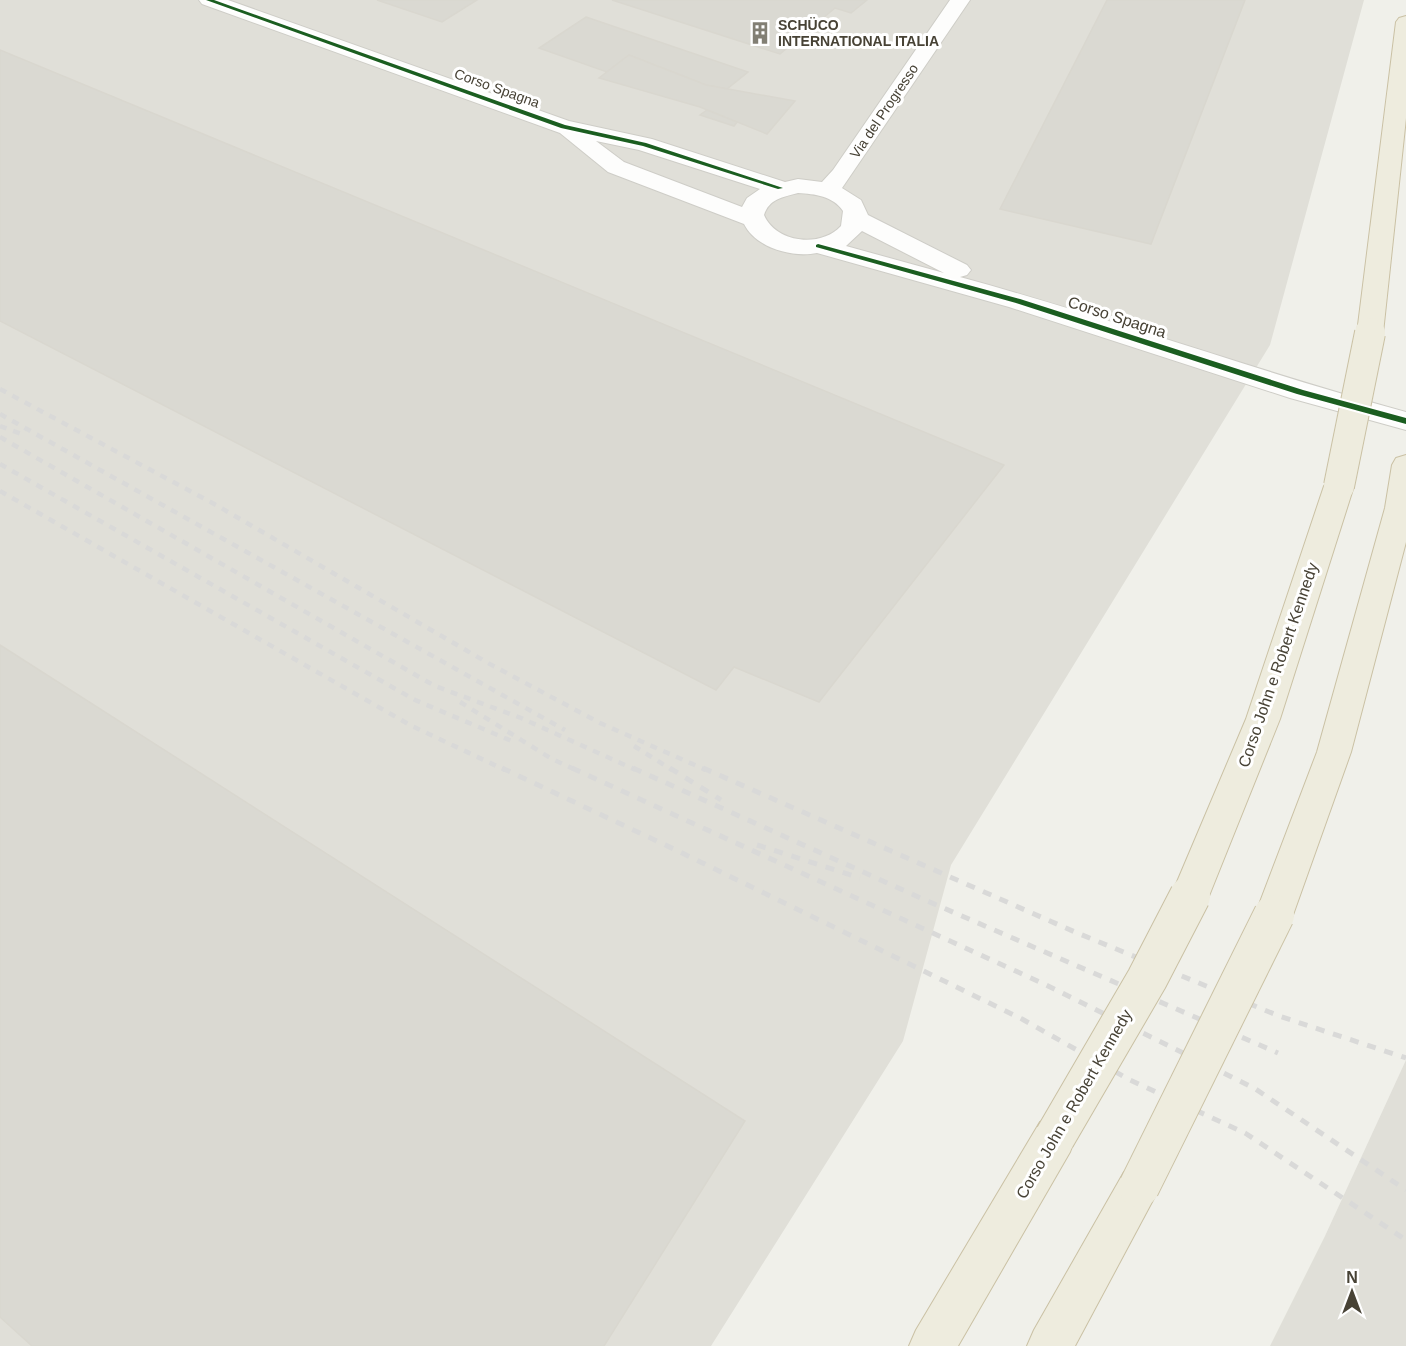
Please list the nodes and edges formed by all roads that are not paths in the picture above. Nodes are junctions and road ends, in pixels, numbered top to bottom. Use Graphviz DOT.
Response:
graph roads {
  1 [pos="209,0"];
  2 [pos="960,0"];
  3 [pos="1406,22"];
  4 [pos="563,127"];
  5 [pos="780,188"];
  6 [pos="827,190"];
  7 [pos="751,219"];
  8 [pos="857,219"];
  9 [pos="818,246"];
  10 [pos="1018,301"];
  11 [pos="1406,422"];
  12 [pos="1406,465"];
  13 [pos="932,1346"];
  14 [pos="1050,1346"];
  1 -- 4 [label="street, Corso Spagna"];
  2 -- 6 [label="street, Via del Progresso"];
  3 -- 13 [label="highway, Corso John e Robert Kennedy, bridge"];
  4 -- 5 [label="street, Corso Spagna"];
  4 -- 7 [label="street, Corso Spagna"];
  5 -- 6 [label="street, Corso Spagna"];
  5 -- 7 [label="street"];
  6 -- 8 [label="street, Corso Spagna"];
  7 -- 9 [label="street, Corso Spagna"];
  8 -- 9 [label="street, Corso Spagna"];
  8 -- 10 [label="street, Corso Spagna"];
  9 -- 10 [label="street, Corso Spagna"];
  10 -- 11 [label="street, Corso Spagna"];
  12 -- 14 [label="highway, bridge"];
}
